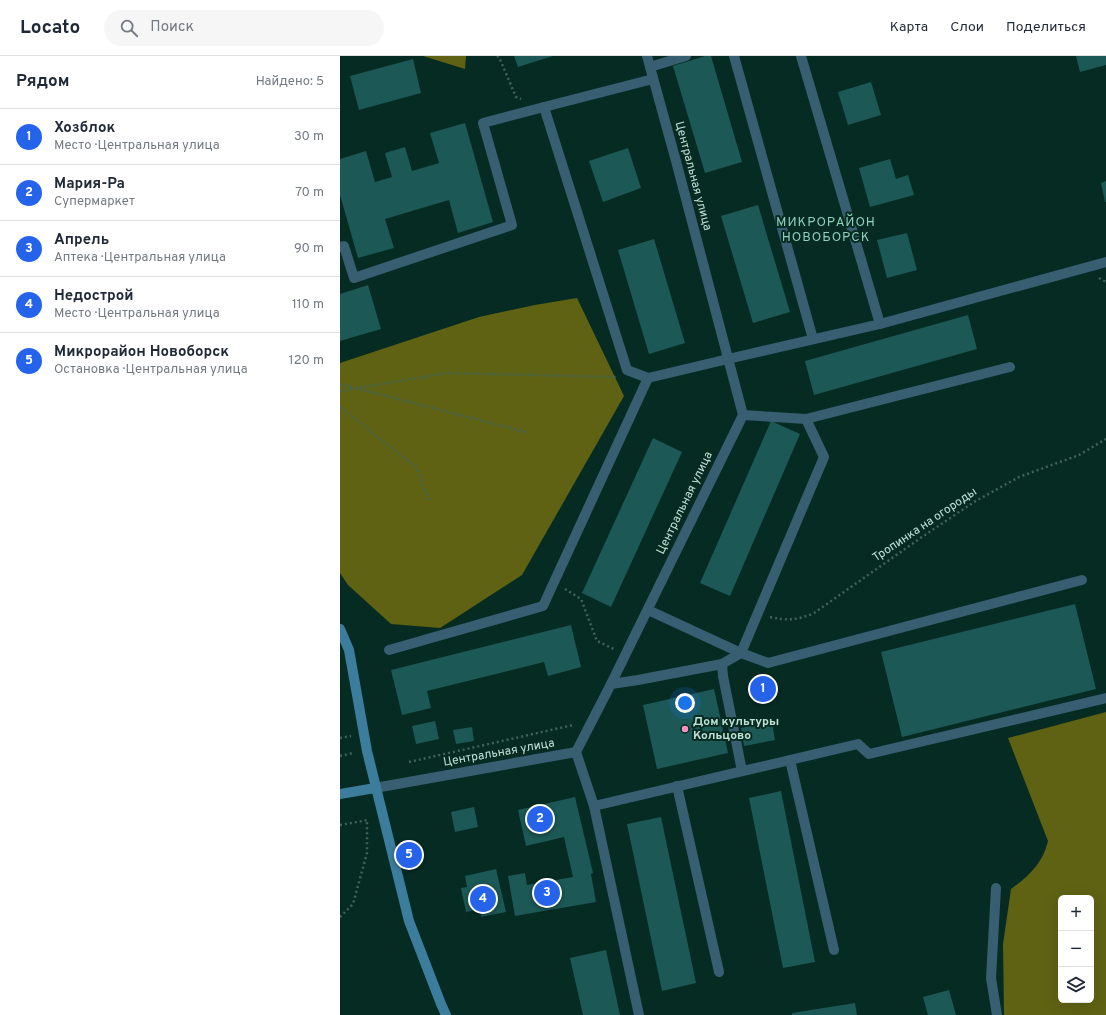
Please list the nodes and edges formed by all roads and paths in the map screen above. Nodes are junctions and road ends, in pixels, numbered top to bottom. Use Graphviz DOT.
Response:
graph roads {
  1 [pos="497,56"];
  2 [pos="647,56"];
  3 [pos="686,56"];
  4 [pos="734,56"];
  5 [pos="801,56"];
  6 [pos="650,67"];
  7 [pos="653,78"];
  8 [pos="544,107"];
  9 [pos="340,247"];
  10 [pos="1106,262"];
  11 [pos="880,324"];
  12 [pos="814,339"];
  13 [pos="728,359"];
  14 [pos="1010,367"];
  15 [pos="617,378"];
  16 [pos="648,378"];
  17 [pos="340,384"];
  18 [pos="357,388"];
  19 [pos="340,391"];
  20 [pos="340,407"];
  21 [pos="743,415"];
  22 [pos="806,419"];
  23 [pos="526,432"];
  24 [pos="1106,439"];
  25 [pos="429,500"];
  26 [pos="1082,580"];
  27 [pos="554,583"];
  28 [pos="648,610"];
  29 [pos="758,614"];
  30 [pos="340,629"];
  31 [pos="618,642"];
  32 [pos="388,650"];
  33 [pos="742,652"];
  34 [pos="722,664"];
  35 [pos="611,684"];
  36 [pos="1106,698"];
  37 [pos="576,719"];
  38 [pos="576,752"];
  39 [pos="790,760"];
  40 [pos="409,762"];
  41 [pos="742,771"];
  42 [pos="677,786"];
  43 [pos="376,788"];
  44 [pos="340,794"];
  45 [pos="594,806"];
  46 [pos="382,817"];
  47 [pos="368,820"];
  48 [pos="340,825"];
  49 [pos="996,888"];
  50 [pos="340,917"];
  51 [pos="834,950"];
  52 [pos="719,972"];
  53 [pos="446,1015"];
  54 [pos="640,1015"];
  55 [pos="997,1015"];
  1 -- 8 [label="path"];
  2 -- 6 [label="street, Центральная улица"];
  3 -- 6 [label="street"];
  4 -- 12 [label="street"];
  5 -- 11 [label="street"];
  6 -- 7 [label="street, Центральная улица"];
  7 -- 8 [label="street"];
  7 -- 13 [label="street, Центральная улица"];
  8 -- 9 [label="street"];
  8 -- 16 [label="street"];
  10 -- 11 [label="street"];
  11 -- 12 [label="street"];
  12 -- 13 [label="street"];
  13 -- 16 [label="street"];
  13 -- 21 [label="street, Центральная улица"];
  14 -- 22 [label="street"];
  15 -- 18 [label="path"];
  16 -- 27 [label="street"];
  17 -- 18 [label="path"];
  18 -- 19 [label="path"];
  18 -- 23 [label="path"];
  20 -- 25 [label="path"];
  21 -- 22 [label="street"];
  21 -- 28 [label="street, Центральная улица"];
  22 -- 29 [label="street"];
  24 -- 29 [label="path, Тропинка на огороды"];
  26 -- 33 [label="street"];
  27 -- 31 [label="path"];
  27 -- 32 [label="street"];
  28 -- 33 [label="street"];
  28 -- 35 [label="street, Центральная улица"];
  29 -- 33 [label="street"];
  30 -- 43 [label="main road"];
  33 -- 34 [label="street"];
  34 -- 35 [label="street"];
  34 -- 41 [label="street"];
  35 -- 38 [label="street, Центральная улица"];
  36 -- 39 [label="street"];
  37 -- 40 [label="path"];
  38 -- 43 [label="street, Центральная улица"];
  38 -- 45 [label="street"];
  39 -- 41 [label="street"];
  39 -- 51 [label="street"];
  41 -- 42 [label="street"];
  42 -- 45 [label="street"];
  42 -- 52 [label="street"];
  43 -- 44 [label="main road"];
  43 -- 46 [label="main road"];
  45 -- 54 [label="street"];
  46 -- 47 [label="path"];
  46 -- 53 [label="main road"];
  47 -- 48 [label="path"];
  47 -- 50 [label="path"];
  49 -- 55 [label="street"];
}
